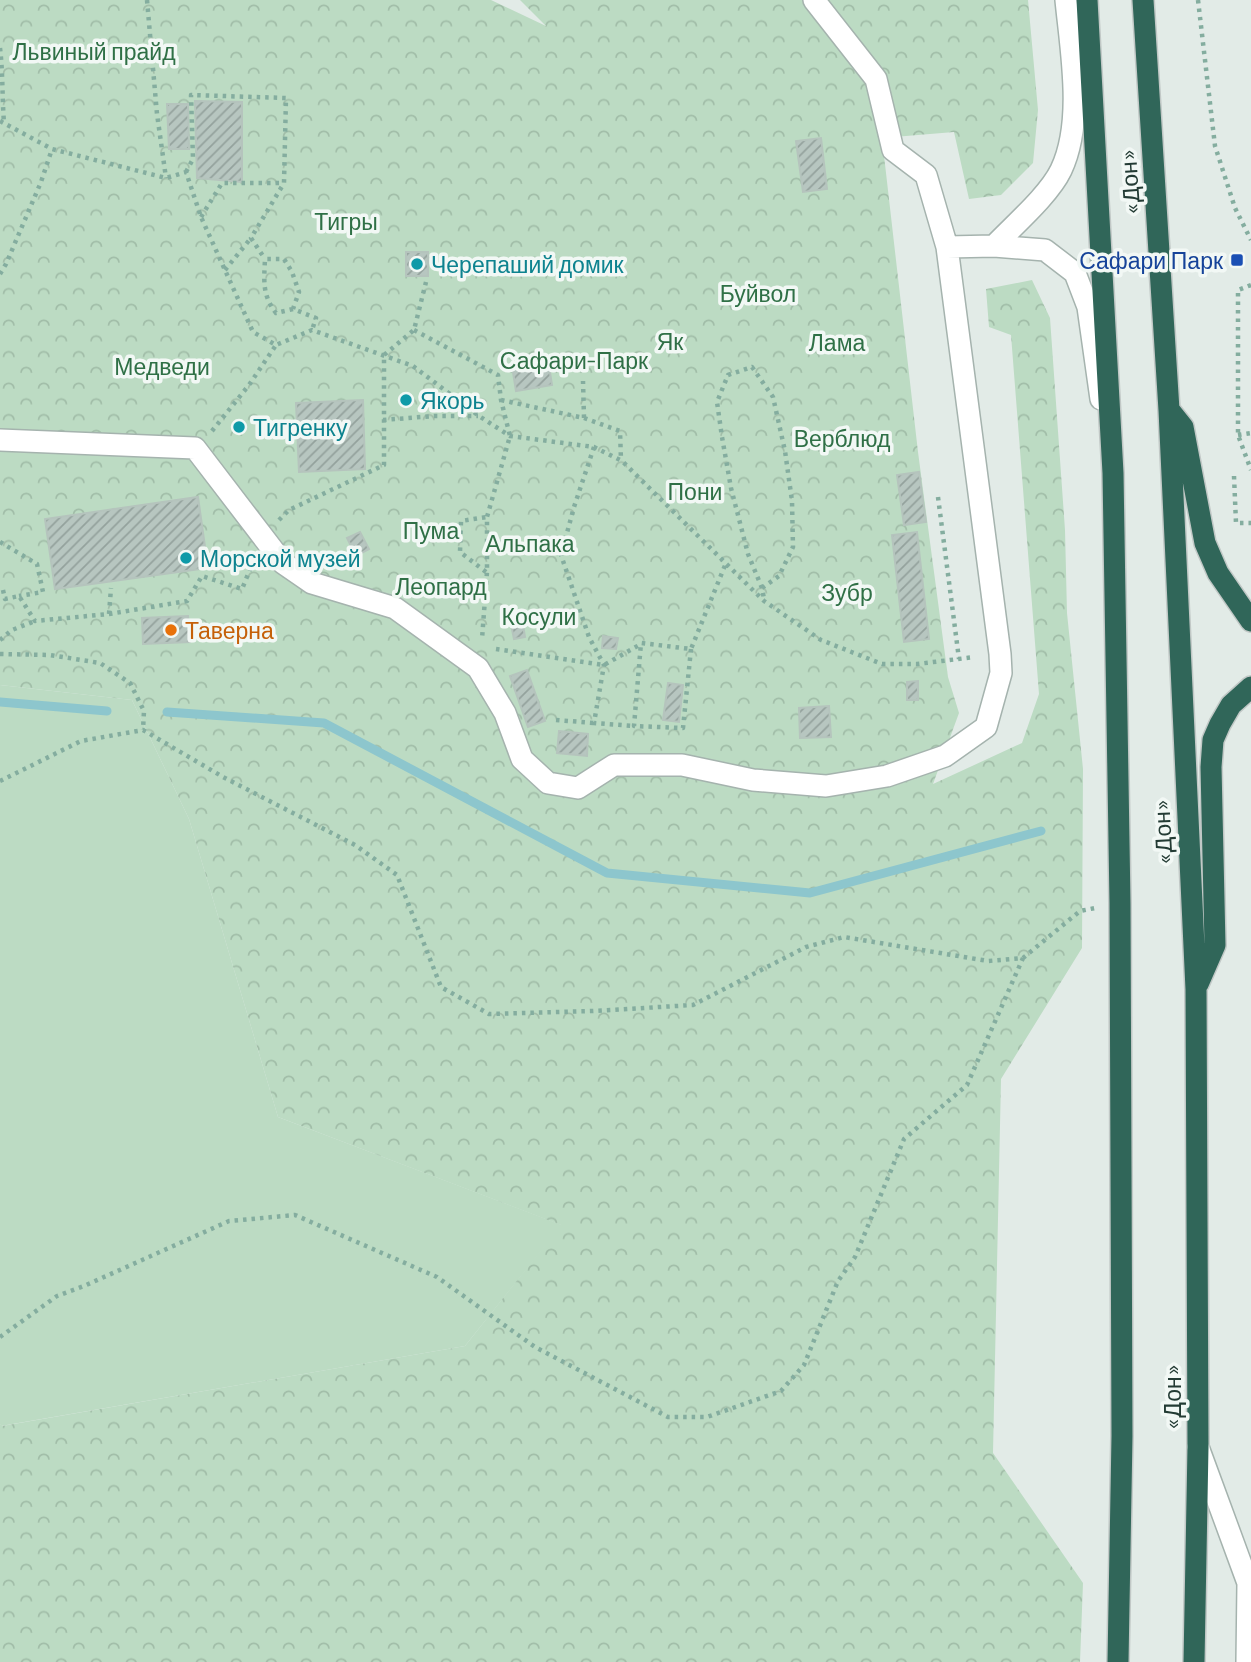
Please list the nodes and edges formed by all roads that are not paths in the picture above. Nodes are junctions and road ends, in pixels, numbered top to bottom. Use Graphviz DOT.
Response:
graph roads {
  1 [pos="814,0"];
  2 [pos="1066,0"];
  3 [pos="1087,0"];
  4 [pos="1143,0"];
  5 [pos="993,246"];
  6 [pos="947,247"];
  7 [pos="1169,410"];
  8 [pos="0,440"];
  9 [pos="1113,473"];
  10 [pos="1251,621"];
  11 [pos="1251,687"];
  12 [pos="1196,989"];
  13 [pos="1199,1447"];
  14 [pos="1118,1662"];
  15 [pos="1194,1662"];
  16 [pos="1247,1662"];
  1 -- 6 [label="lane"];
  2 -- 5 [label="lane"];
  3 -- 9 [label="highway, «Дон»"];
  4 -- 7 [label="highway, «Дон»"];
  5 -- 6 [label="lane"];
  5 -- 9 [label="lane"];
  6 -- 8 [label="lane"];
  7 -- 10 [label="highway"];
  7 -- 12 [label="highway, «Дон»"];
  9 -- 14 [label="highway, «Дон»"];
  11 -- 12 [label="highway"];
  12 -- 13 [label="highway, «Дон»"];
  13 -- 15 [label="highway, «Дон»"];
  13 -- 16 [label="lane"];
}
